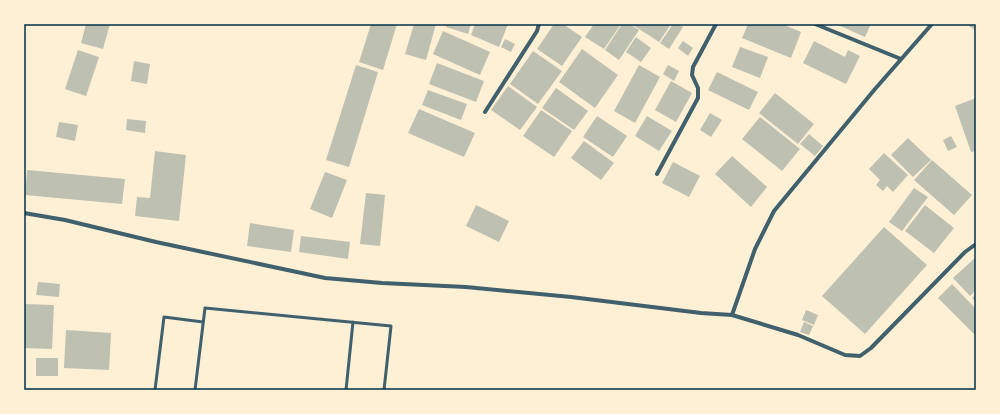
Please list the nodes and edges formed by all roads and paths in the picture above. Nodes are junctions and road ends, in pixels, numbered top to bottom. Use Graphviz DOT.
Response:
graph roads {
  1 [pos="539,24"];
  2 [pos="716,24"];
  3 [pos="815,24"];
  4 [pos="932,24"];
  5 [pos="901,59"];
  6 [pos="485,112"];
  7 [pos="657,174"];
  8 [pos="24,213"];
  9 [pos="976,244"];
  10 [pos="732,315"];
  11 [pos="203,322"];
  12 [pos="353,322"];
  13 [pos="155,390"];
  14 [pos="195,390"];
  15 [pos="346,390"];
  16 [pos="384,390"];
  1 -- 6 [label="street"];
  2 -- 7 [label="street"];
  3 -- 5 [label="street"];
  4 -- 5 [label="street"];
  5 -- 10 [label="street"];
  8 -- 10 [label="street"];
  9 -- 10 [label="street"];
  11 -- 12 [label="lane"];
  11 -- 13 [label="lane"];
  11 -- 14 [label="lane"];
  12 -- 15 [label="lane"];
  12 -- 16 [label="lane"];
}
